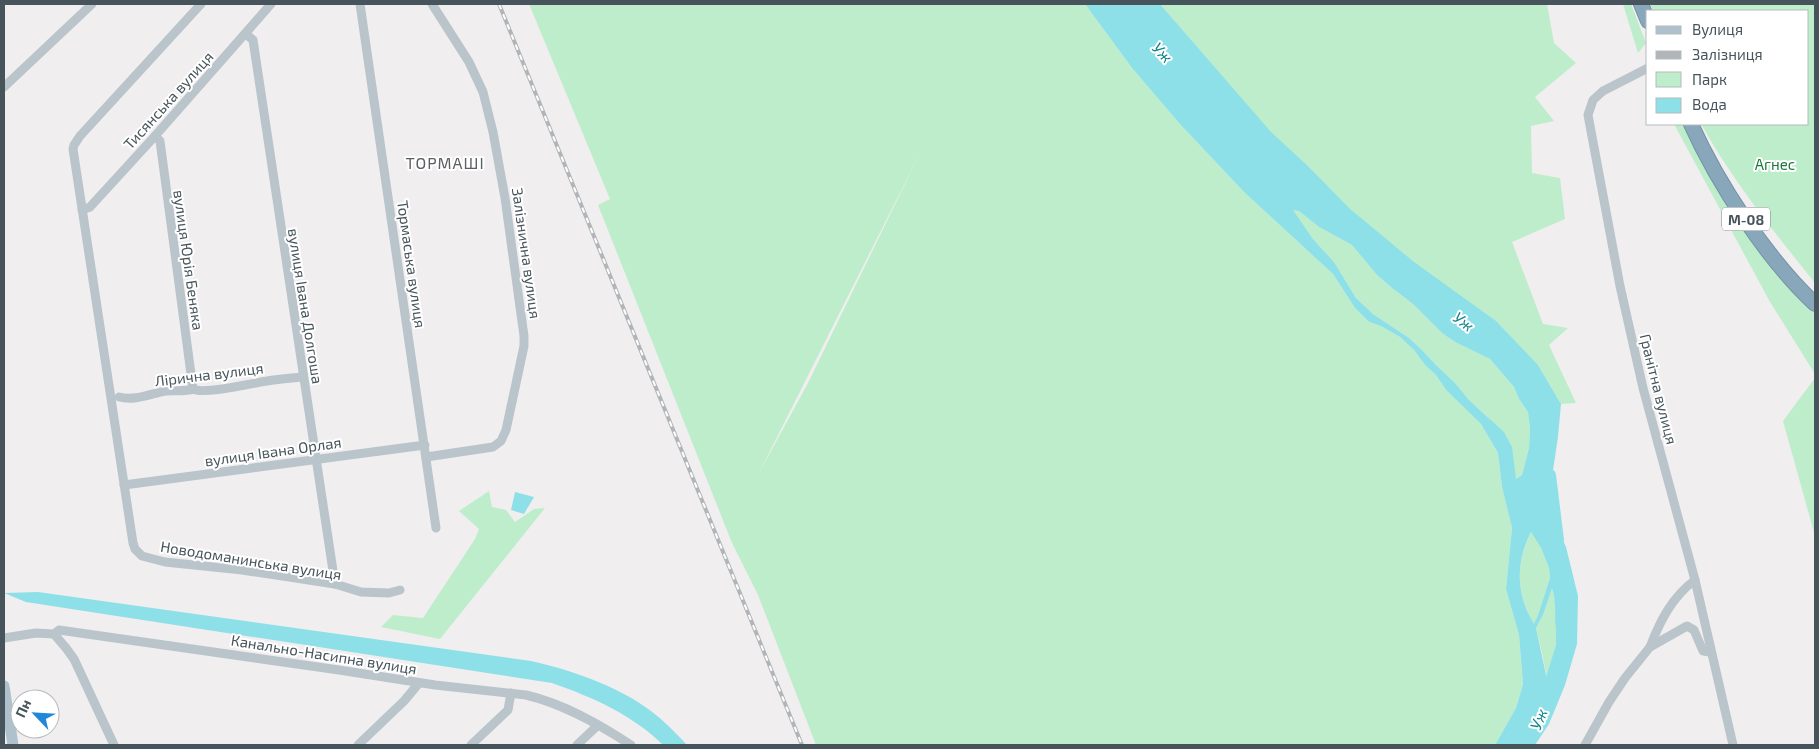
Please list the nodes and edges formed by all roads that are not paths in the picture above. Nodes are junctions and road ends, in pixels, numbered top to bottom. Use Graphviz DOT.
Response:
graph roads {
  1 [pos="92,4"];
  2 [pos="201,4"];
  3 [pos="272,4"];
  4 [pos="360,4"];
  5 [pos="432,4"];
  6 [pos="1641,4"];
  7 [pos="1646,17"];
  8 [pos="246,34"];
  9 [pos="1646,69"];
  10 [pos="4,86"];
  11 [pos="1691,125"];
  12 [pos="155,136"];
  13 [pos="82,210"];
  14 [pos="1815,304"];
  15 [pos="303,377"];
  16 [pos="193,389"];
  17 [pos="119,397"];
  18 [pos="425,445"];
  19 [pos="426,457"];
  20 [pos="315,459"];
  21 [pos="124,485"];
  22 [pos="436,528"];
  23 [pos="1695,580"];
  24 [pos="335,584"];
  25 [pos="400,590"];
  26 [pos="54,634"];
  27 [pos="4,638"];
  28 [pos="1650,647"];
  29 [pos="1710,652"];
  30 [pos="419,683"];
  31 [pos="4,691"];
  32 [pos="511,693"];
  33 [pos="598,724"];
  34 [pos="13,745"];
  35 [pos="114,745"];
  36 [pos="358,745"];
  37 [pos="471,745"];
  38 [pos="578,745"];
  39 [pos="631,745"];
  40 [pos="1584,745"];
  41 [pos="1733,745"];
  1 -- 10 [label="street"];
  2 -- 13 [label="street"];
  3 -- 8 [label="street, Тисянська вулиця"];
  4 -- 18 [label="street, Тормаська вулиця"];
  5 -- 19 [label="street, Залізнична вулиця"];
  6 -- 7 [label="highway"];
  8 -- 12 [label="street, Тисянська вулиця"];
  8 -- 15 [label="street, вулиця Івана Долгоша"];
  9 -- 23 [label="street, Гранітна вулиця"];
  11 -- 14 [label="highway, М-08"];
  12 -- 13 [label="street, Тисянська вулиця"];
  12 -- 16 [label="street, вулиця Юрія Беняка"];
  13 -- 21 [label="street"];
  15 -- 16 [label="street, Лірична вулиця"];
  15 -- 20 [label="street, вулиця Івана Долгоша"];
  16 -- 17 [label="street, Лірична вулиця"];
  18 -- 19 [label="street, Тормаська вулиця"];
  18 -- 20 [label="street, вулиця Івана Орлая"];
  19 -- 22 [label="street, Тормаська вулиця"];
  20 -- 21 [label="street, вулиця Івана Орлая"];
  20 -- 24 [label="street, вулиця Івана Долгоша"];
  21 -- 24 [label="street, Новодоманинська вулиця"];
  23 -- 28 [label="street"];
  23 -- 29 [label="street, Гранітна вулиця"];
  24 -- 25 [label="street, Новодоманинська вулиця"];
  26 -- 27 [label="street, Канально-Насипна вулиця"];
  26 -- 30 [label="street, Канально-Насипна вулиця"];
  26 -- 35 [label="street"];
  28 -- 29 [label="street"];
  28 -- 40 [label="street"];
  29 -- 41 [label="street, Гранітна вулиця"];
  30 -- 32 [label="street, Канально-Насипна вулиця"];
  30 -- 36 [label="street"];
  31 -- 34 [label="main road"];
  32 -- 33 [label="street, Канально-Насипна вулиця"];
  32 -- 37 [label="street"];
  33 -- 38 [label="street"];
  33 -- 39 [label="street, Канально-Насипна вулиця"];
}
